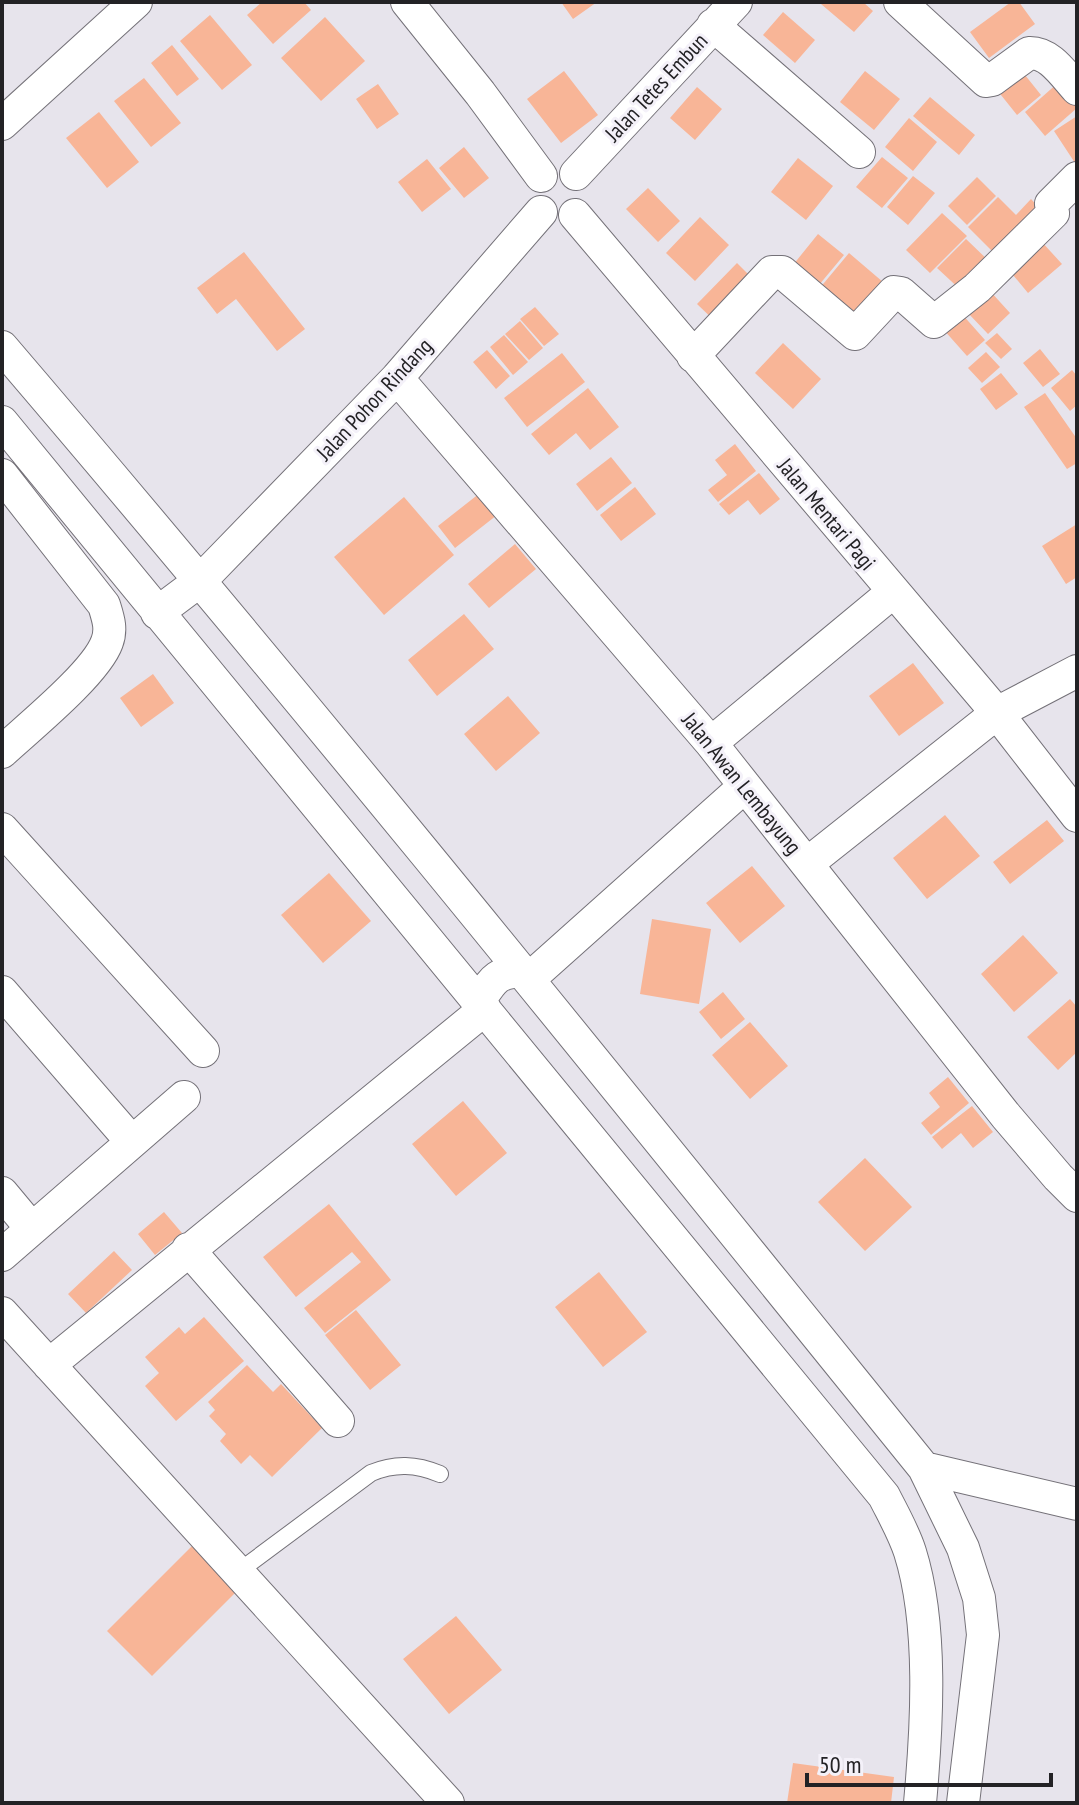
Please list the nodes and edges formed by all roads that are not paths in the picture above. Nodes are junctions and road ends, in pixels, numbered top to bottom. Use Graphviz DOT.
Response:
graph roads {
  1 [pos="136,2"];
  2 [pos="407,2"];
  3 [pos="900,2"];
  4 [pos="726,9"];
  5 [pos="1077,89"];
  6 [pos="2,124"];
  7 [pos="859,152"];
  8 [pos="576,174"];
  9 [pos="541,176"];
  10 [pos="1077,178"];
  11 [pos="541,212"];
  12 [pos="575,215"];
  13 [pos="2,347"];
  14 [pos="693,356"];
  15 [pos="397,378"];
  16 [pos="2,422"];
  17 [pos="2,475"];
  18 [pos="201,580"];
  19 [pos="893,592"];
  20 [pos="157,613"];
  21 [pos="1077,671"];
  22 [pos="997,713"];
  23 [pos="711,743"];
  24 [pos="2,752"];
  25 [pos="745,786"];
  26 [pos="1077,816"];
  27 [pos="2,829"];
  28 [pos="808,863"];
  29 [pos="530,980"];
  30 [pos="2,992"];
  31 [pos="486,1010"];
  32 [pos="203,1051"];
  33 [pos="184,1097"];
  34 [pos="132,1142"];
  35 [pos="2,1193"];
  36 [pos="1077,1196"];
  37 [pos="32,1229"];
  38 [pos="188,1249"];
  39 [pos="2,1255"];
  40 [pos="2,1313"];
  41 [pos="49,1365"];
  42 [pos="338,1421"];
  43 [pos="924,1468"];
  44 [pos="440,1474"];
  45 [pos="1077,1504"];
  46 [pos="238,1572"];
  47 [pos="448,1803"];
  48 [pos="920,1803"];
  49 [pos="963,1803"];
  1 -- 6 [label="street"];
  2 -- 9 [label="street"];
  3 -- 5 [label="street"];
  4 -- 7 [label="street"];
  4 -- 8 [label="street, Jalan Tetes Embun"];
  8 -- 9 [label="street"];
  8 -- 12 [label="street"];
  9 -- 11 [label="street"];
  10 -- 14 [label="street"];
  11 -- 12 [label="street"];
  11 -- 15 [label="street, Jalan Pohon Rindang"];
  12 -- 14 [label="street, Jalan Mentari Pagi"];
  13 -- 18 [label="street"];
  14 -- 19 [label="street, Jalan Mentari Pagi"];
  15 -- 18 [label="street, Jalan Pohon Rindang"];
  15 -- 23 [label="street, Jalan Awan Lembayung"];
  16 -- 20 [label="street"];
  17 -- 24 [label="street"];
  18 -- 20 [label="street, Jalan Pohon Rindang"];
  18 -- 29 [label="street"];
  19 -- 22 [label="street, Jalan Mentari Pagi"];
  19 -- 23 [label="street"];
  20 -- 31 [label="street"];
  21 -- 22 [label="street"];
  22 -- 26 [label="street, Jalan Mentari Pagi"];
  22 -- 28 [label="street"];
  23 -- 25 [label="street, Jalan Awan Lembayung"];
  25 -- 28 [label="street, Jalan Awan Lembayung"];
  25 -- 29 [label="street"];
  27 -- 32 [label="street"];
  28 -- 36 [label="street, Jalan Awan Lembayung"];
  29 -- 31 [label="street"];
  29 -- 31 [label="street"];
  29 -- 43 [label="street"];
  30 -- 34 [label="street"];
  31 -- 38 [label="street"];
  31 -- 48 [label="street"];
  33 -- 34 [label="street"];
  34 -- 37 [label="street"];
  35 -- 37 [label="street"];
  37 -- 39 [label="street"];
  38 -- 41 [label="street"];
  38 -- 42 [label="street"];
  40 -- 41 [label="street"];
  41 -- 46 [label="street"];
  43 -- 45 [label="street"];
  43 -- 49 [label="street"];
  44 -- 46 [label="lane"];
  46 -- 47 [label="street"];
}
